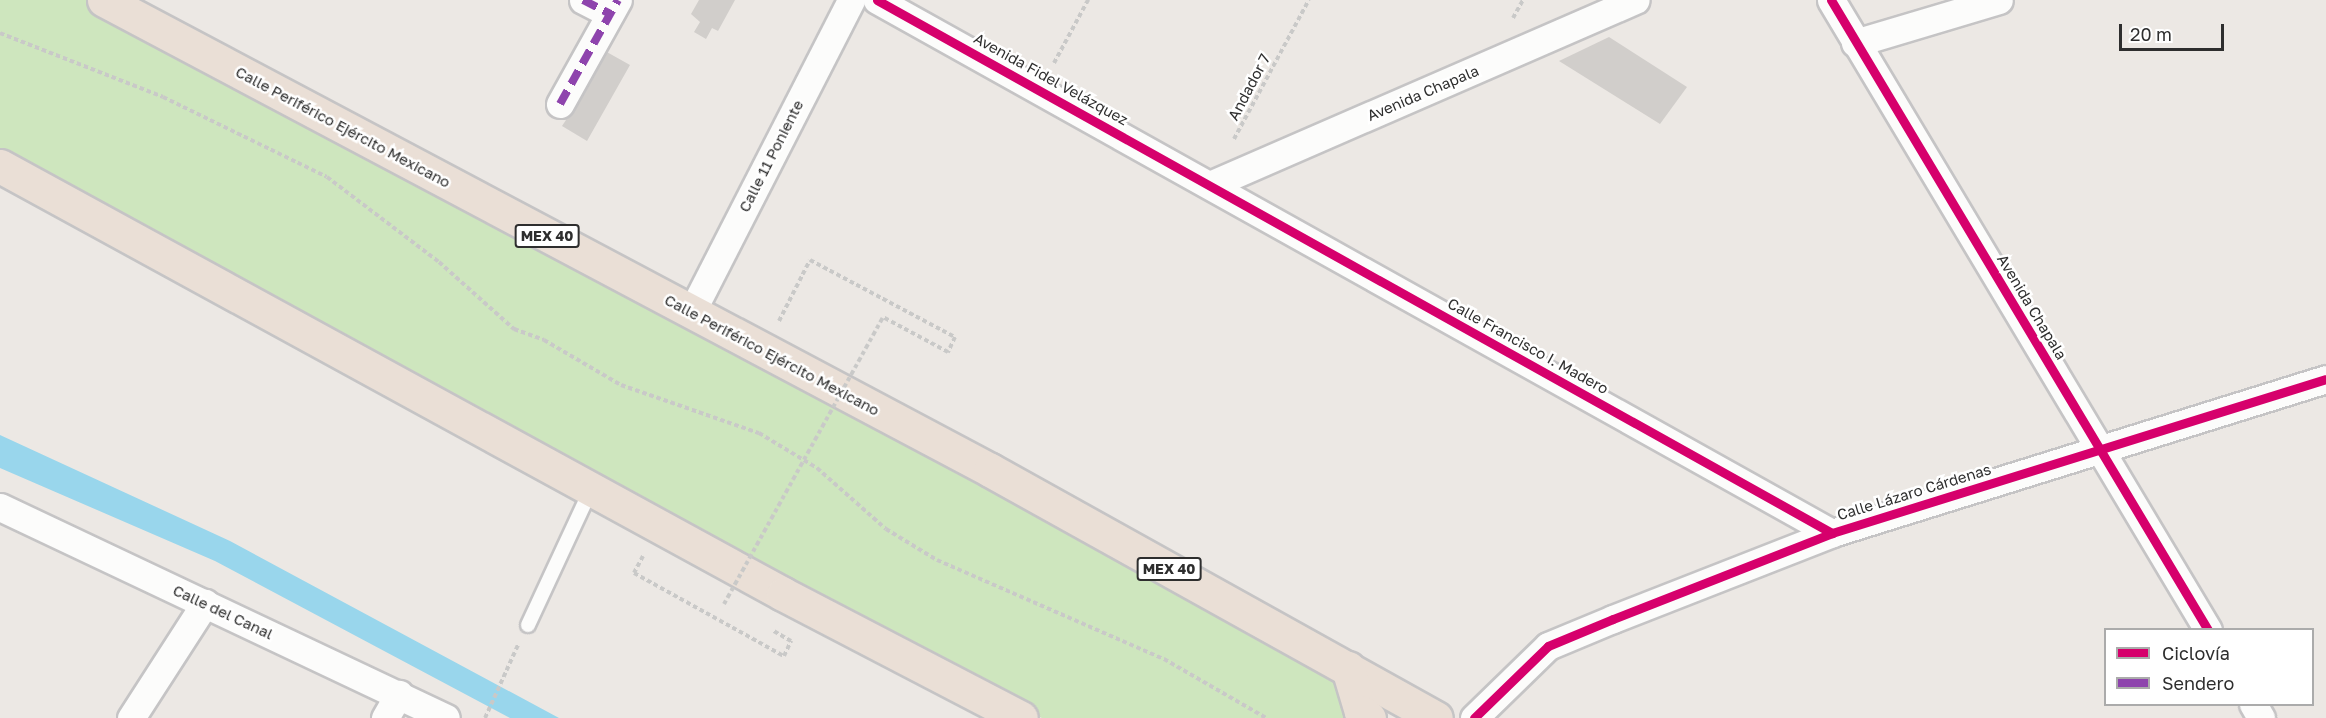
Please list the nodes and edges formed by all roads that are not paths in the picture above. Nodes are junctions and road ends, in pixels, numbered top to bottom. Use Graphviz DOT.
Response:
graph roads {
  1 [pos="104,0"];
  2 [pos="583,0"];
  3 [pos="851,0"];
  4 [pos="877,0"];
  5 [pos="1636,0"];
  6 [pos="1831,0"];
  7 [pos="1999,0"];
  8 [pos="614,7"];
  9 [pos="1855,43"];
  10 [pos="560,104"];
  11 [pos="0,166"];
  12 [pos="1210,185"];
  13 [pos="691,313"];
  14 [pos="2326,380"];
  15 [pos="2102,451"];
  16 [pos="591,489"];
  17 [pos="0,507"];
  18 [pos="1832,533"];
  19 [pos="205,603"];
  20 [pos="528,625"];
  21 [pos="2207,628"];
  22 [pos="1348,668"];
  23 [pos="399,694"];
  24 [pos="131,718"];
  25 [pos="384,718"];
  26 [pos="446,718"];
  27 [pos="1021,718"];
  28 [pos="1369,718"];
  29 [pos="1436,718"];
  30 [pos="1474,718"];
  1 -- 13 [label="highway, Calle Periférico Ejército Mexicano / MEX 40"];
  2 -- 8 [label="street"];
  3 -- 13 [label="street, Calle 11 Poniente"];
  4 -- 12 [label="street, Avenida Fidel Velázquez"];
  5 -- 12 [label="street, Avenida Chapala"];
  6 -- 9 [label="street, Avenida Chapala"];
  7 -- 9 [label="street"];
  8 -- 10 [label="street"];
  9 -- 15 [label="street, Avenida Chapala"];
  11 -- 16 [label="highway"];
  12 -- 18 [label="street, Calle Francisco I. Madero"];
  13 -- 22 [label="highway, Calle Periférico Ejército Mexicano / MEX 40"];
  14 -- 15 [label="street, Calle Lázaro Cárdenas"];
  15 -- 18 [label="street, Calle Lázaro Cárdenas"];
  15 -- 21 [label="street, Avenida Chapala"];
  16 -- 20 [label="lane"];
  16 -- 27 [label="highway"];
  17 -- 19 [label="street, Calle del Canal"];
  18 -- 30 [label="street, Calle Lázaro Cárdenas"];
  19 -- 23 [label="street, Calle del Canal"];
  19 -- 24 [label="street"];
  22 -- 28 [label="highway"];
  22 -- 29 [label="highway, Calle Periférico Ejército Mexicano / MEX 40"];
  23 -- 25 [label="street"];
  23 -- 26 [label="street, Calle del Canal"];
}
